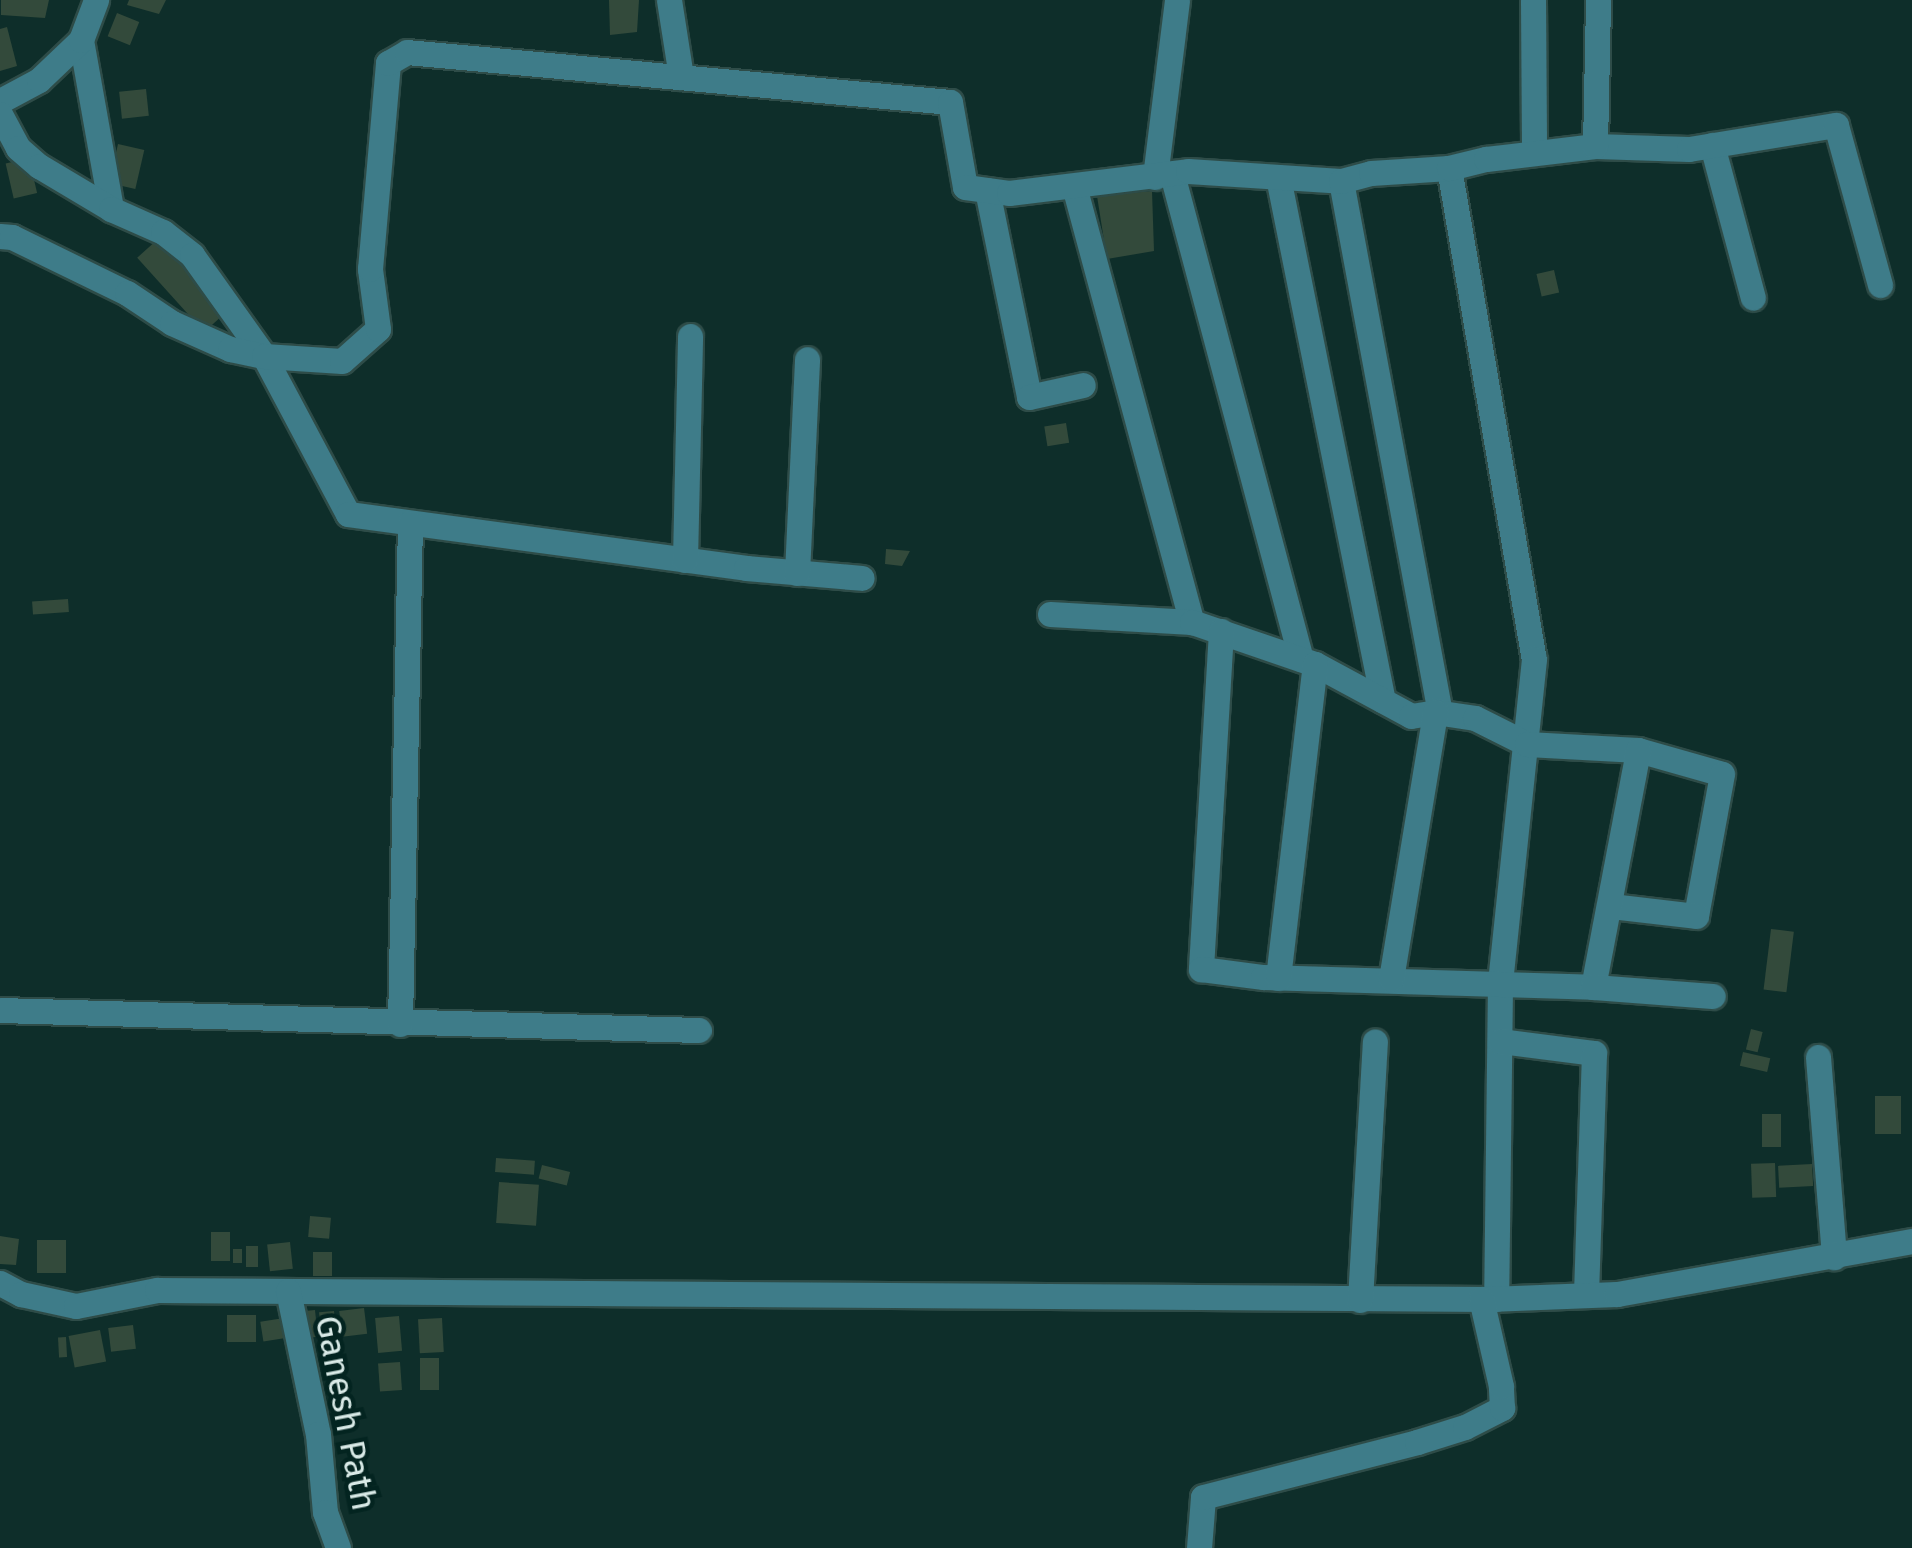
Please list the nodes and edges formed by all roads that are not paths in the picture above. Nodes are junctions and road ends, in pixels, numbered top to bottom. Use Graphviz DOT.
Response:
graph roads {
  1 [pos="96,0"];
  2 [pos="669,0"];
  3 [pos="1177,0"];
  4 [pos="1533,0"];
  5 [pos="1598,0"];
  6 [pos="82,40"];
  7 [pos="680,76"];
  8 [pos="0,101"];
  9 [pos="0,114"];
  10 [pos="1712,145"];
  11 [pos="1595,146"];
  12 [pos="1534,152"];
  13 [pos="1448,168"];
  14 [pos="1164,175"];
  15 [pos="1278,177"];
  16 [pos="1340,182"];
  17 [pos="1074,186"];
  18 [pos="987,190"];
  19 [pos="111,209"];
  20 [pos="0,236"];
  21 [pos="1880,285"];
  22 [pos="1753,298"];
  23 [pos="690,336"];
  24 [pos="264,356"];
  25 [pos="806,359"];
  26 [pos="1083,385"];
  27 [pos="410,523"];
  28 [pos="685,560"];
  29 [pos="798,573"];
  30 [pos="862,578"];
  31 [pos="1050,614"];
  32 [pos="1192,622"];
  33 [pos="1221,631"];
  34 [pos="1308,662"];
  35 [pos="1384,701"];
  36 [pos="1438,712"];
  37 [pos="1527,744"];
  38 [pos="1638,750"];
  39 [pos="1611,906"];
  40 [pos="1278,978"];
  41 [pos="1391,979"];
  42 [pos="1500,984"];
  43 [pos="1593,987"];
  44 [pos="1714,996"];
  45 [pos="0,1010"];
  46 [pos="400,1024"];
  47 [pos="699,1030"];
  48 [pos="1375,1041"];
  49 [pos="1500,1041"];
  50 [pos="1818,1058"];
  51 [pos="1912,1242"];
  52 [pos="1834,1257"];
  53 [pos="0,1283"];
  54 [pos="288,1291"];
  55 [pos="1586,1294"];
  56 [pos="1489,1299"];
  57 [pos="1360,1300"];
  58 [pos="338,1548"];
  59 [pos="1199,1548"];
  1 -- 6 [label="street"];
  2 -- 7 [label="street"];
  3 -- 14 [label="street"];
  4 -- 12 [label="street"];
  5 -- 11 [label="street"];
  6 -- 8 [label="street"];
  6 -- 19 [label="street"];
  7 -- 18 [label="street"];
  7 -- 24 [label="street"];
  9 -- 19 [label="street"];
  10 -- 11 [label="street"];
  10 -- 21 [label="street"];
  10 -- 22 [label="street"];
  11 -- 12 [label="street"];
  12 -- 13 [label="street"];
  13 -- 16 [label="street"];
  13 -- 37 [label="street"];
  14 -- 15 [label="street"];
  14 -- 17 [label="street"];
  14 -- 34 [label="street"];
  15 -- 16 [label="street"];
  15 -- 35 [label="street"];
  16 -- 36 [label="street"];
  17 -- 18 [label="street"];
  17 -- 32 [label="street"];
  18 -- 26 [label="street"];
  19 -- 24 [label="street"];
  20 -- 24 [label="street"];
  23 -- 28 [label="street"];
  24 -- 27 [label="street"];
  25 -- 29 [label="street"];
  27 -- 28 [label="street"];
  27 -- 46 [label="street"];
  28 -- 29 [label="street"];
  29 -- 30 [label="street"];
  31 -- 32 [label="street"];
  32 -- 33 [label="street"];
  33 -- 34 [label="street"];
  33 -- 40 [label="street"];
  34 -- 35 [label="street"];
  34 -- 40 [label="street"];
  35 -- 36 [label="street"];
  36 -- 37 [label="street"];
  36 -- 41 [label="street"];
  37 -- 38 [label="street"];
  37 -- 42 [label="street"];
  38 -- 39 [label="street"];
  38 -- 39 [label="street"];
  39 -- 43 [label="street"];
  40 -- 41 [label="street"];
  41 -- 42 [label="street"];
  42 -- 43 [label="street"];
  42 -- 49 [label="street"];
  43 -- 44 [label="street"];
  45 -- 46 [label="street"];
  46 -- 47 [label="street"];
  48 -- 57 [label="street"];
  49 -- 55 [label="street"];
  49 -- 56 [label="street"];
  50 -- 52 [label="street"];
  51 -- 52 [label="street"];
  52 -- 55 [label="street"];
  53 -- 54 [label="street"];
  54 -- 57 [label="street"];
  54 -- 58 [label="street, Ganesh Path"];
  55 -- 56 [label="street"];
  56 -- 57 [label="street"];
  56 -- 59 [label="street"];
}
